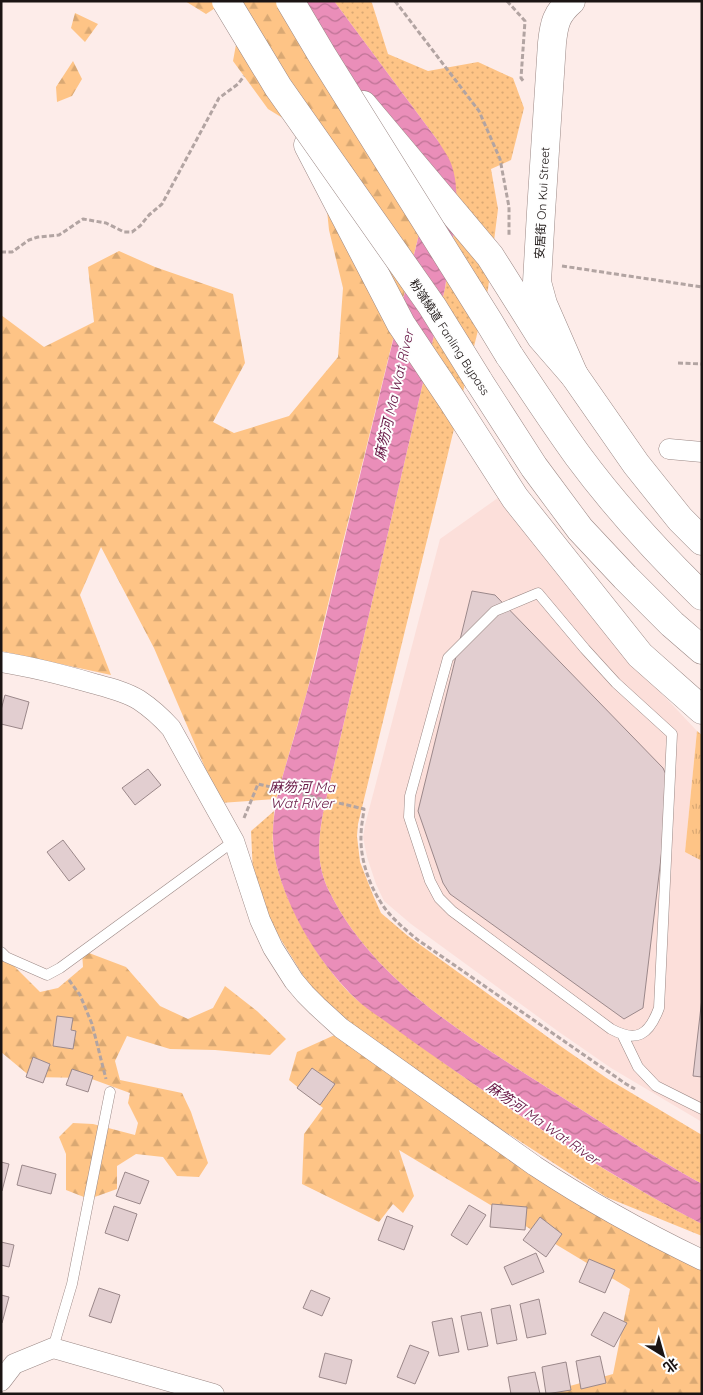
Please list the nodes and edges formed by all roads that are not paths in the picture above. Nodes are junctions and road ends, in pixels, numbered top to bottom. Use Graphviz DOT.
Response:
graph roads {
  1 [pos="226,1"];
  2 [pos="290,1"];
  3 [pos="571,1"];
  4 [pos="548,13"];
  5 [pos="322,55"];
  6 [pos="278,87"];
  7 [pos="574,375"];
  8 [pos="669,449"];
  9 [pos="702,452"];
  10 [pos="702,541"];
  11 [pos="702,596"];
  12 [pos="702,650"];
  13 [pos="1,662"];
  14 [pos="702,710"];
  15 [pos="234,841"];
  16 [pos="1,952"];
  17 [pos="623,1036"];
  18 [pos="110,1092"];
  19 [pos="702,1109"];
  20 [pos="702,1260"];
  21 [pos="53,1348"];
  22 [pos="1,1381"];
  23 [pos="214,1394"];
  1 -- 6 [label="main road, 粉嶺繞道 Fanling Bypass, bridge"];
  2 -- 5 [label="main road, bridge"];
  3 -- 4 [label="main road"];
  4 -- 7 [label="main road, 安居街 On Kui Street"];
  5 -- 7 [label="main road, bridge"];
  5 -- 11 [label="main road, bridge"];
  6 -- 12 [label="main road, 粉嶺繞道 Fanling Bypass, bridge"];
  6 -- 14 [label="main road, bridge"];
  7 -- 10 [label="main road"];
  8 -- 9 [label="street"];
  13 -- 15 [label="street"];
  15 -- 16 [label="lane"];
  15 -- 20 [label="street"];
  17 -- 17 [label="lane"];
  17 -- 19 [label="lane"];
  18 -- 21 [label="lane"];
  21 -- 22 [label="street"];
  21 -- 23 [label="street"];
}
